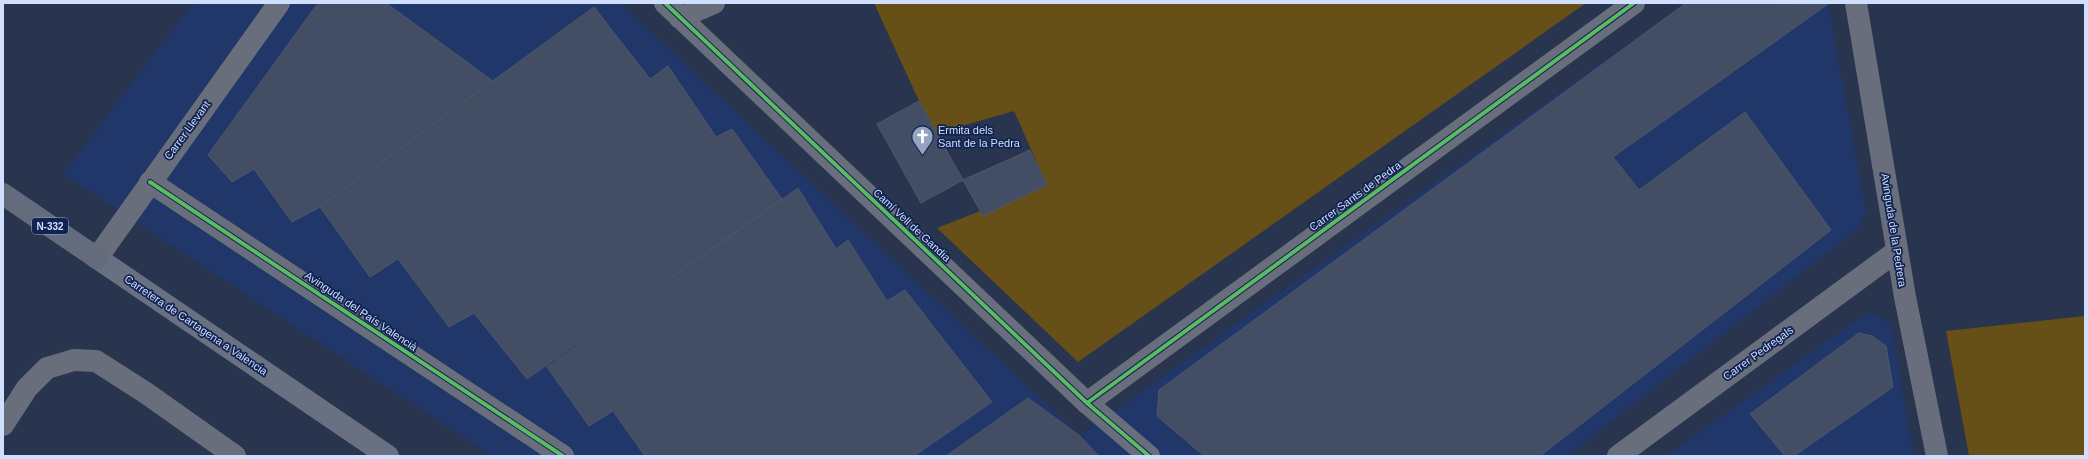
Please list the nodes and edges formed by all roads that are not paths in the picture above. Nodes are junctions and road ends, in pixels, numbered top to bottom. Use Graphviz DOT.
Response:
graph roads {
  1 [pos="279,3"];
  2 [pos="714,3"];
  3 [pos="1634,3"];
  4 [pos="1856,3"];
  5 [pos="673,10"];
  6 [pos="150,182"];
  7 [pos="3,194"];
  8 [pos="1897,251"];
  9 [pos="97,258"];
  10 [pos="1086,403"];
  11 [pos="3,425"];
  12 [pos="235,456"];
  13 [pos="388,456"];
  14 [pos="563,456"];
  15 [pos="1149,456"];
  16 [pos="1618,456"];
  17 [pos="1937,456"];
  1 -- 6 [label="street, Carrer Llevant"];
  2 -- 5 [label="street"];
  3 -- 10 [label="street, Carrer Sants de Pedra"];
  4 -- 8 [label="street, Avinguda de la Pedrera"];
  5 -- 10 [label="street, Camí Vell de Gandia"];
  6 -- 9 [label="street, Carrer Llevant"];
  6 -- 14 [label="street, Avinguda del País Valencià"];
  7 -- 9 [label="highway, Carretera de Cartagena a Valencia / N-332"];
  8 -- 16 [label="street, Carrer Pedregals"];
  8 -- 17 [label="street, Avinguda de la Pedrera"];
  9 -- 13 [label="main road, Carretera de Cartagena a Valencia"];
  10 -- 15 [label="street, Camí Vell de Gandia"];
  11 -- 12 [label="street"];
}
